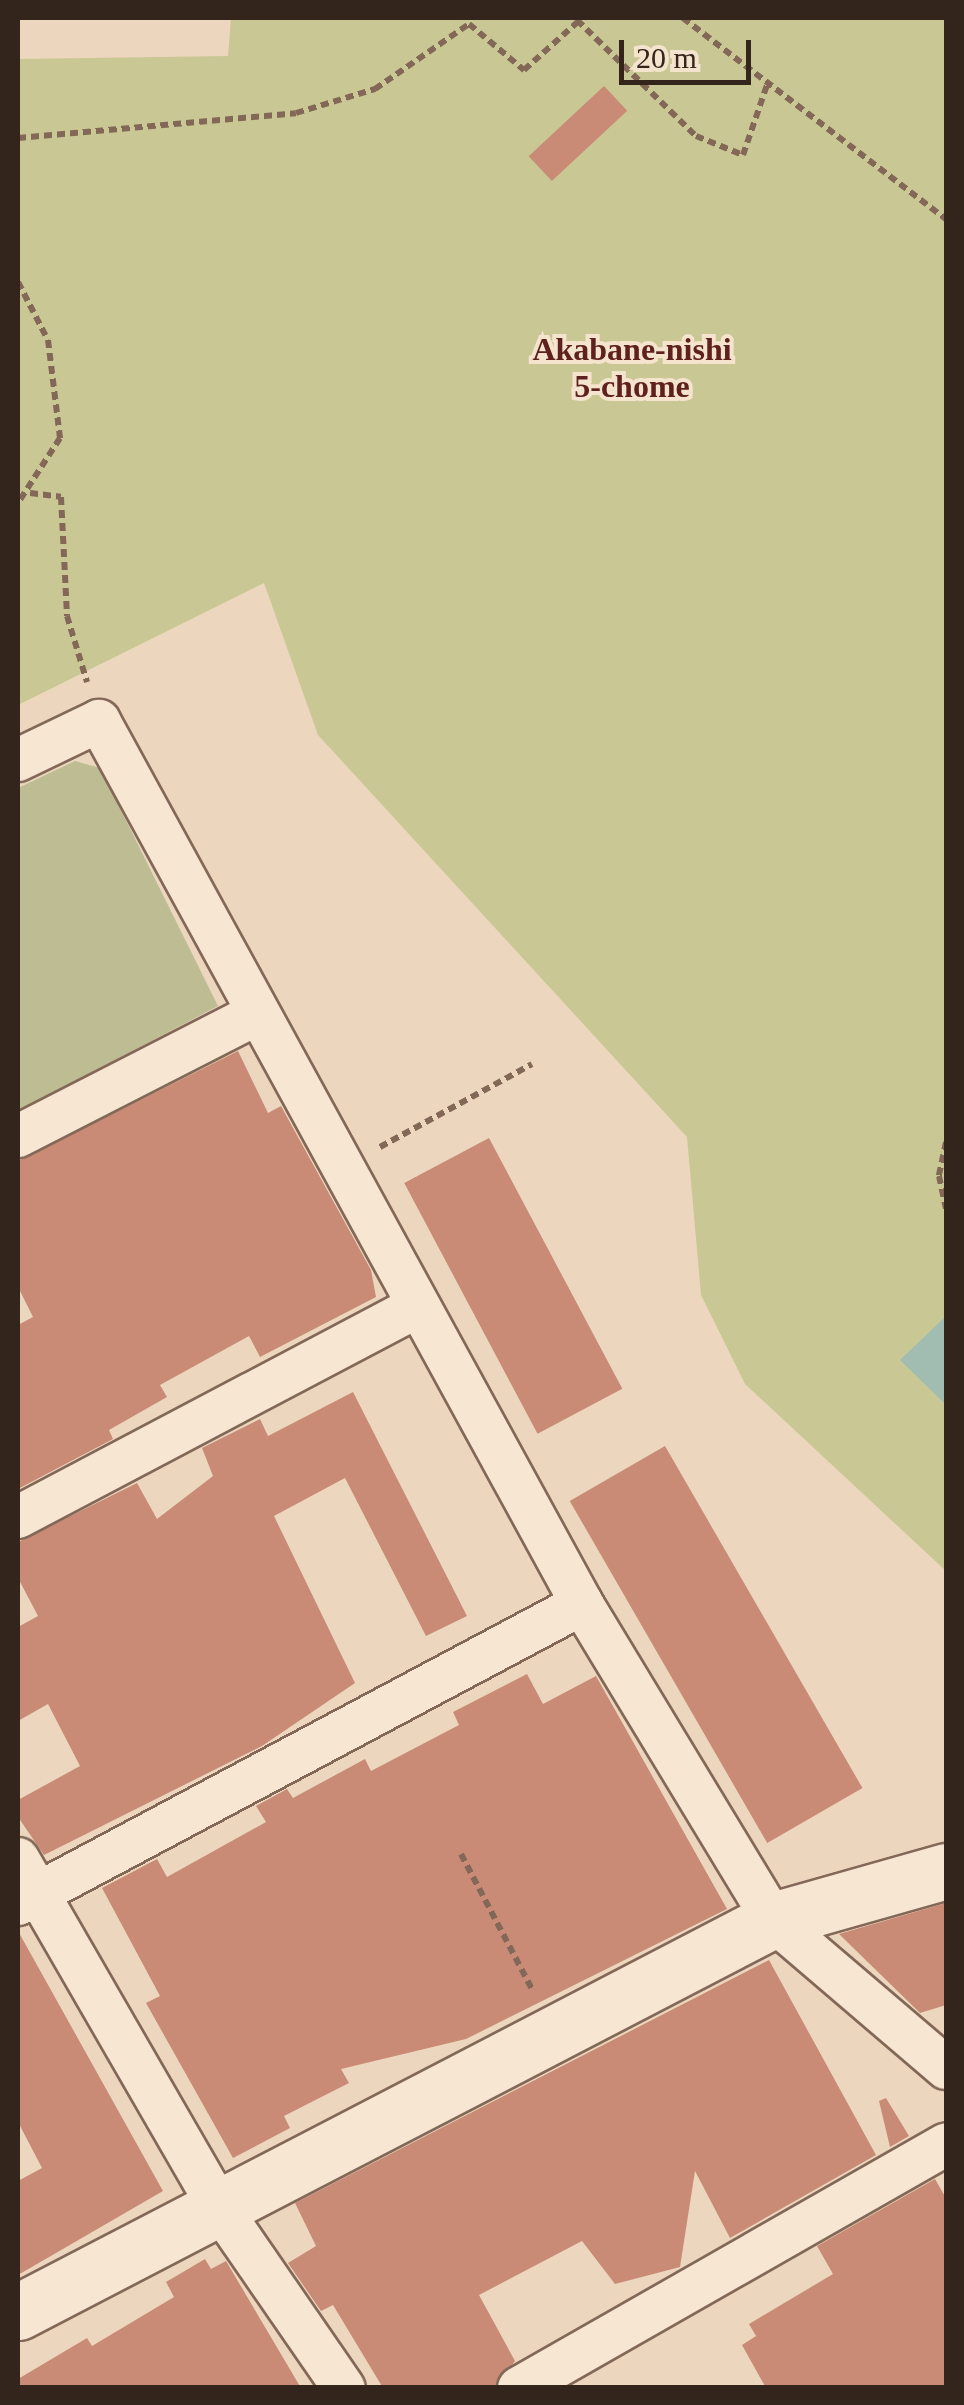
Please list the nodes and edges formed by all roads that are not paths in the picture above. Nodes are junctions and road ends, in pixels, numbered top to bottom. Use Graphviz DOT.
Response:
graph roads {
  1 [pos="18,760"];
  2 [pos="254,1014"];
  3 [pos="18,1136"];
  4 [pos="416,1307"];
  5 [pos="18,1517"];
  6 [pos="582,1604"];
  7 [pos="946,1871"];
  8 [pos="24,1885"];
  9 [pos="773,1920"];
  10 [pos="946,2068"];
  11 [pos="946,2144"];
  12 [pos="220,2210"];
  13 [pos="18,2312"];
  14 [pos="344,2388"];
  15 [pos="520,2388"];
  1 -- 2 [label="street"];
  2 -- 3 [label="street"];
  2 -- 4 [label="street"];
  4 -- 5 [label="street"];
  4 -- 6 [label="street"];
  6 -- 8 [label="street"];
  6 -- 9 [label="street"];
  7 -- 9 [label="street"];
  8 -- 12 [label="street"];
  9 -- 10 [label="street"];
  9 -- 12 [label="street"];
  11 -- 15 [label="street"];
  12 -- 13 [label="street"];
  12 -- 14 [label="street"];
}
